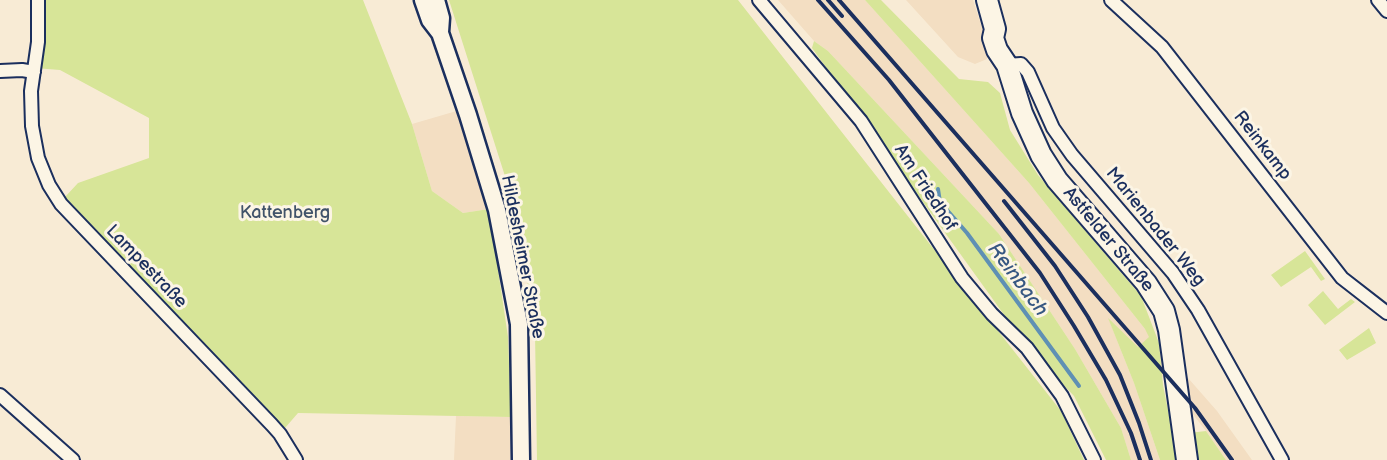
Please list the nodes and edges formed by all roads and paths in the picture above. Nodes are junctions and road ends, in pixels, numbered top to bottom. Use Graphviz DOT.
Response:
graph roads {
  1 [pos="38,0"];
  2 [pos="423,0"];
  3 [pos="436,0"];
  4 [pos="759,0"];
  5 [pos="987,0"];
  6 [pos="1111,0"];
  7 [pos="1378,0"];
  8 [pos="1387,11"];
  9 [pos="440,33"];
  10 [pos="1007,65"];
  11 [pos="0,71"];
  12 [pos="34,72"];
  13 [pos="1387,313"];
  14 [pos="0,395"];
  15 [pos="73,460"];
  16 [pos="296,460"];
  17 [pos="521,460"];
  18 [pos="1094,460"];
  19 [pos="1187,460"];
  20 [pos="1282,460"];
  1 -- 12 [label="street, Lampestraße"];
  2 -- 9 [label="main road, Hildesheimer Straße"];
  3 -- 9 [label="main road, Hildesheimer Straße"];
  4 -- 18 [label="street, Am Friedhof"];
  5 -- 10 [label="main road, Astfelder Straße"];
  6 -- 13 [label="street, Reinkamp"];
  7 -- 8 [label="street"];
  9 -- 17 [label="main road, Hildesheimer Straße"];
  10 -- 19 [label="main road, Astfelder Straße"];
  10 -- 20 [label="street, Marienbader Weg"];
  11 -- 12 [label="street"];
  12 -- 16 [label="street, Lampestraße"];
  14 -- 15 [label="street"];
}
